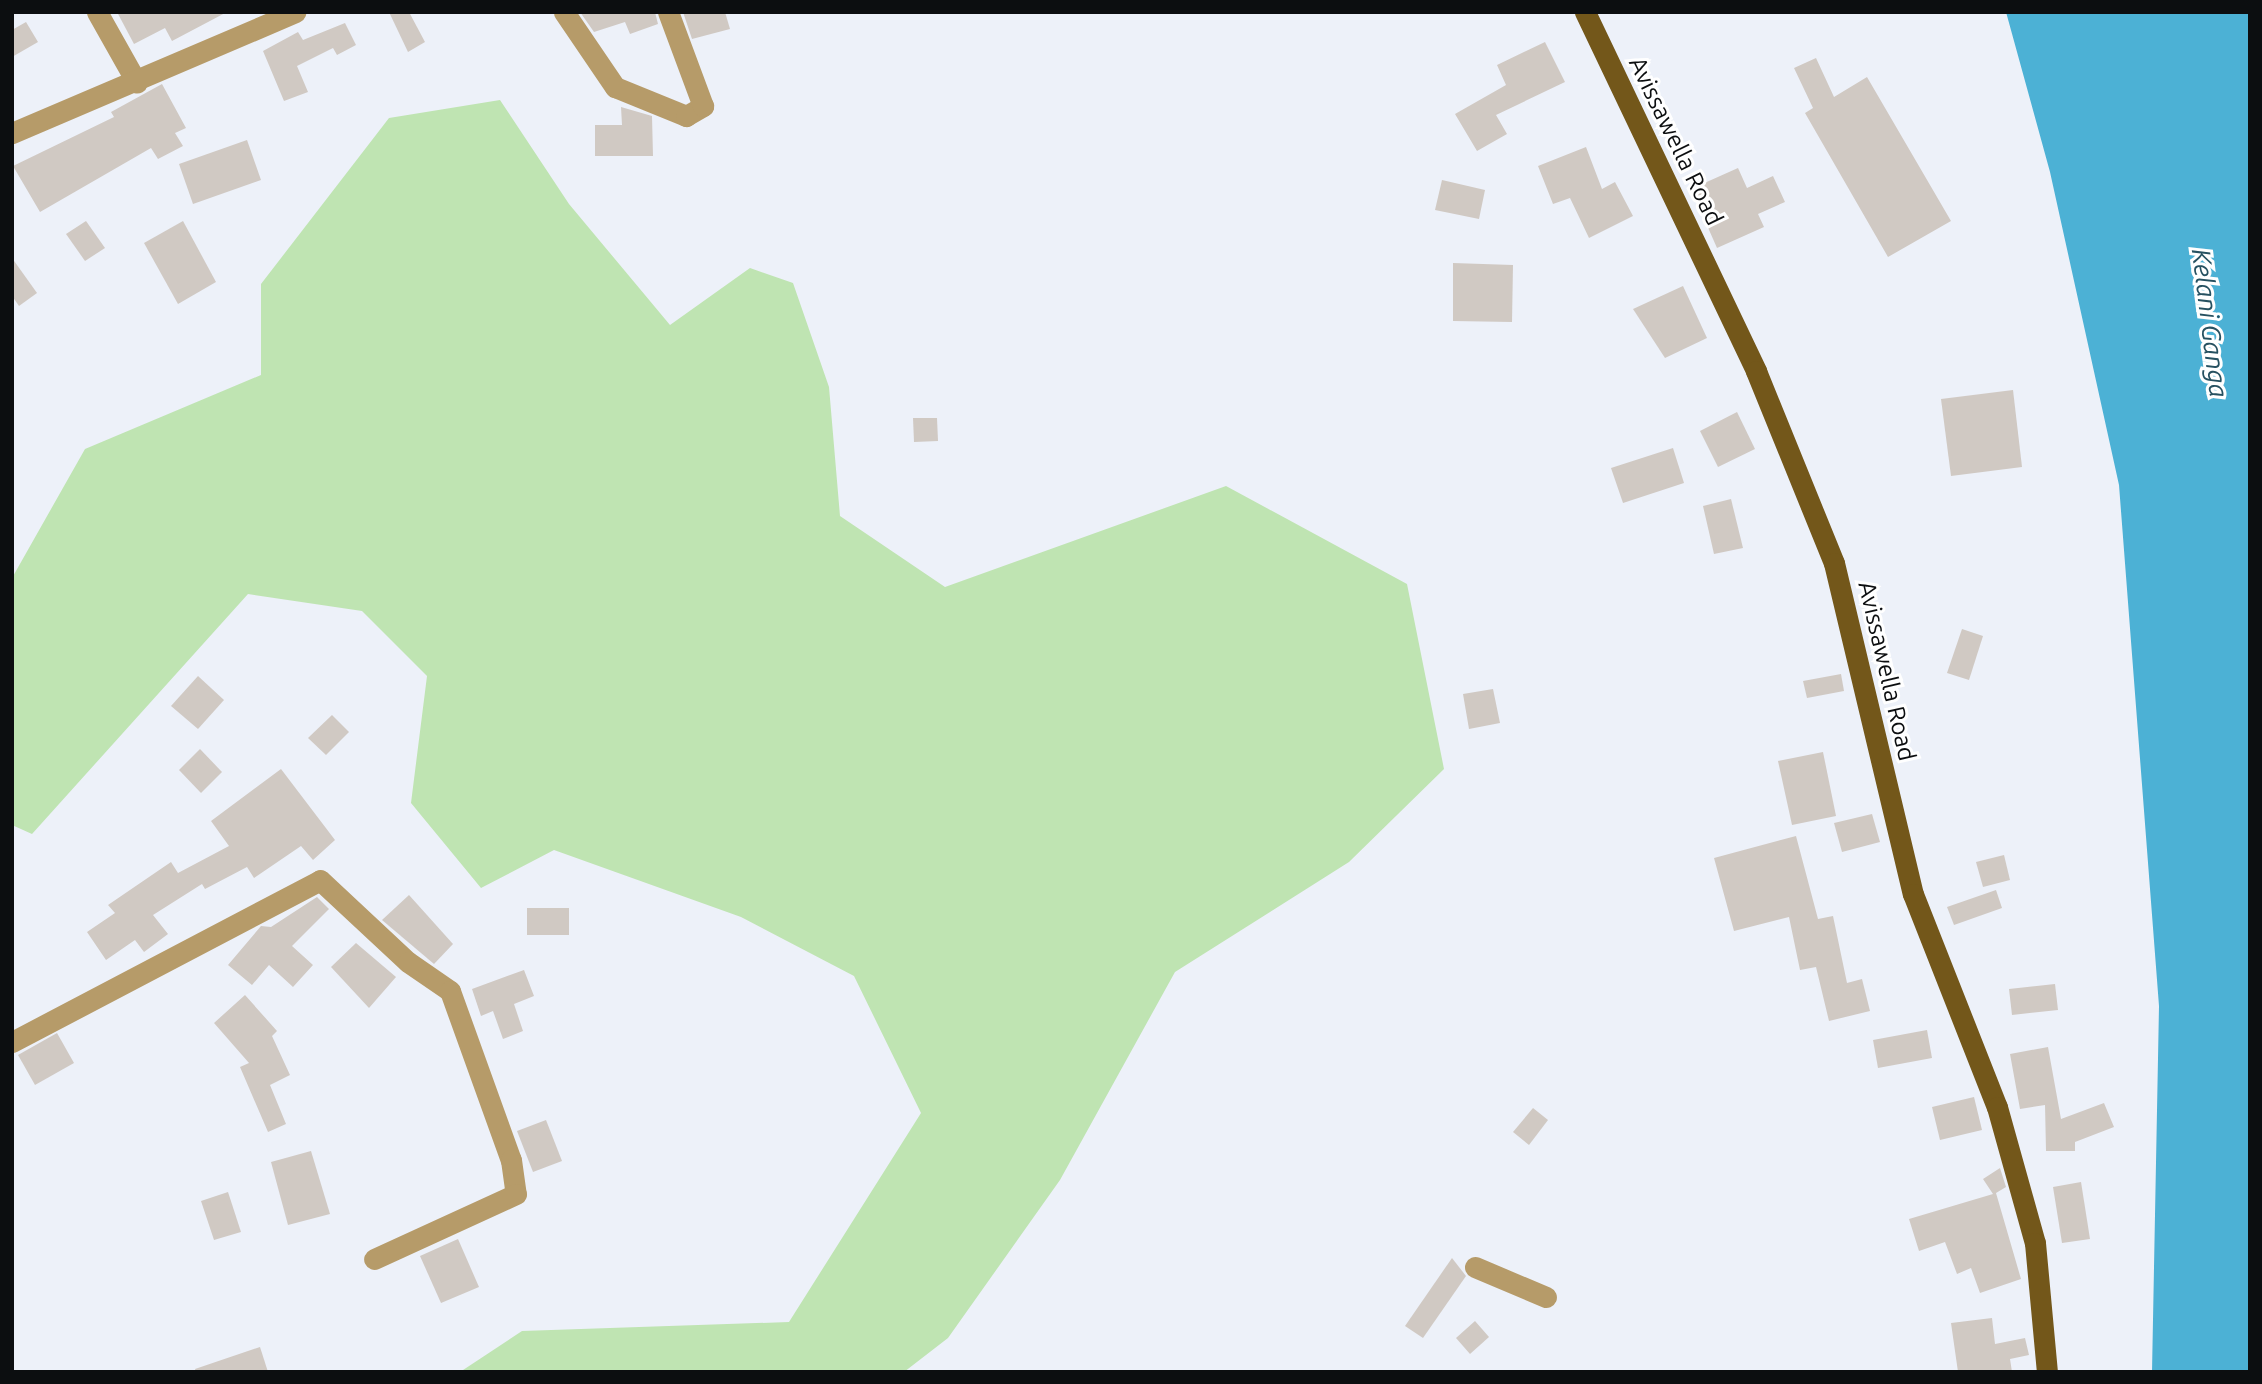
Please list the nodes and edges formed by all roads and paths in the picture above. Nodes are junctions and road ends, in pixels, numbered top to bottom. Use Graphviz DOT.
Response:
graph roads {
  1 [pos="97,12"];
  2 [pos="295,12"];
  3 [pos="564,12"];
  4 [pos="668,12"];
  5 [pos="1585,12"];
  6 [pos="137,83"];
  7 [pos="12,133"];
  8 [pos="12,1042"];
  9 [pos="374,1259"];
  10 [pos="1475,1267"];
  11 [pos="1546,1297"];
  12 [pos="2048,1372"];
  1 -- 6 [label="street"];
  2 -- 6 [label="street"];
  3 -- 4 [label="street"];
  5 -- 12 [label="main road, Avissawella Road"];
  6 -- 7 [label="street"];
  8 -- 9 [label="street"];
  10 -- 11 [label="street"];
}
